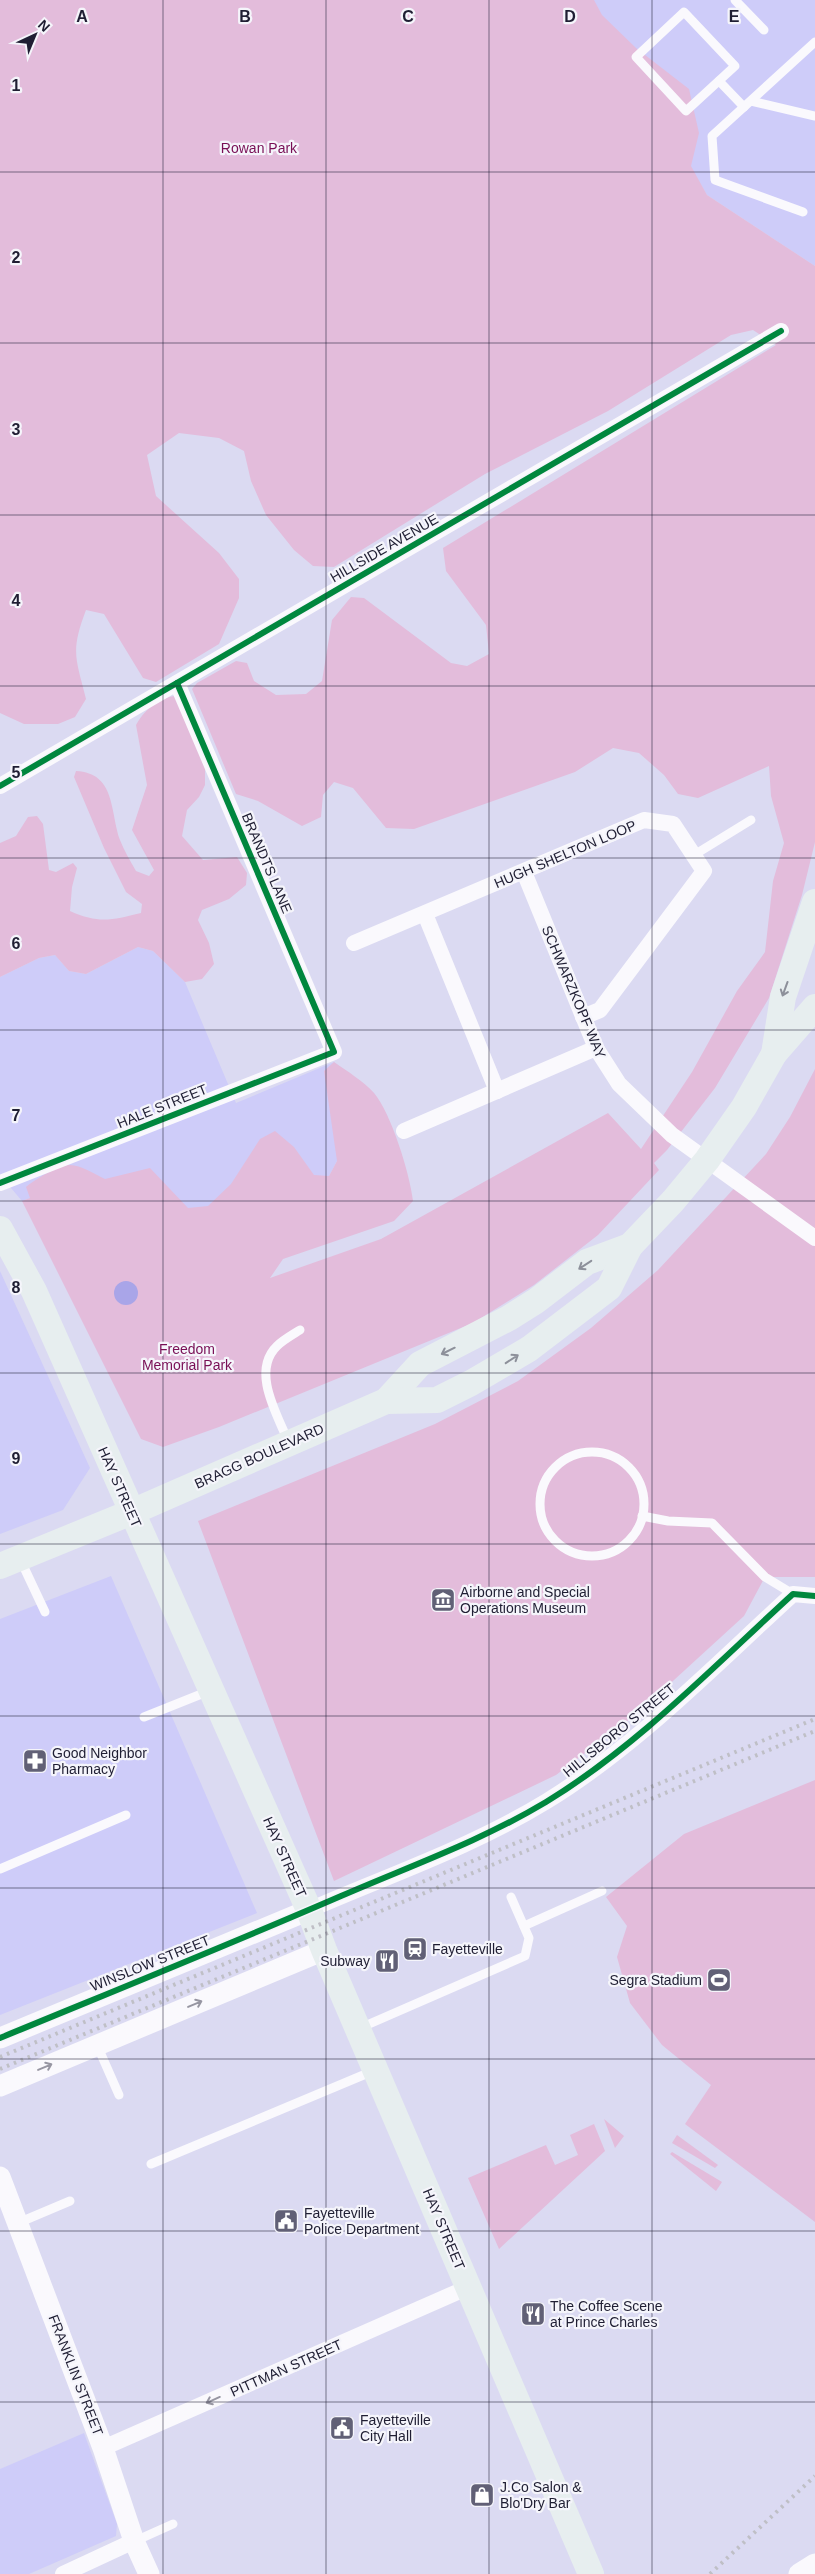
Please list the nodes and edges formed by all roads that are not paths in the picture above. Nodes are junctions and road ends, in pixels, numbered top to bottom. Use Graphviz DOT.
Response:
graph roads {
  1 [pos="735,0"];
  2 [pos="764,30"];
  3 [pos="815,42"];
  4 [pos="719,80"];
  5 [pos="747,104"];
  6 [pos="815,116"];
  7 [pos="803,212"];
  8 [pos="781,331"];
  9 [pos="177,683"];
  10 [pos="0,786"];
  11 [pos="751,820"];
  12 [pos="694,855"];
  13 [pos="524,872"];
  14 [pos="815,902"];
  15 [pos="425,914"];
  16 [pos="354,943"];
  17 [pos="815,1008"];
  18 [pos="583,1017"];
  19 [pos="596,1048"];
  20 [pos="334,1052"];
  21 [pos="774,1054"];
  22 [pos="497,1091"];
  23 [pos="404,1131"];
  24 [pos="707,1160"];
  25 [pos="0,1183"];
  26 [pos="0,1229"];
  27 [pos="815,1238"];
  28 [pos="630,1246"];
  29 [pos="300,1330"];
  30 [pos="386,1401"];
  31 [pos="290,1443"];
  32 [pos="132,1512"];
  33 [pos="642,1516"];
  34 [pos="10,1562"];
  35 [pos="793,1594"];
  36 [pos="815,1596"];
  37 [pos="45,1612"];
  38 [pos="212,1690"];
  39 [pos="144,1717"];
  40 [pos="126,1815"];
  41 [pos="0,1869"];
  42 [pos="602,1890"];
  43 [pos="511,1897"];
  44 [pos="309,1910"];
  45 [pos="524,1926"];
  46 [pos="324,1950"];
  47 [pos="358,2029"];
  48 [pos="0,2038"];
  49 [pos="97,2045"];
  50 [pos="375,2070"];
  51 [pos="0,2086"];
  52 [pos="120,2095"];
  53 [pos="151,2164"];
  54 [pos="0,2177"];
  55 [pos="70,2201"];
  56 [pos="18,2223"];
  57 [pos="469,2287"];
  58 [pos="103,2448"];
  59 [pos="173,2524"];
  60 [pos="134,2541"];
  61 [pos="815,2564"];
  62 [pos="63,2574"];
  63 [pos="149,2574"];
  64 [pos="592,2574"];
  65 [pos="799,2574"];
  1 -- 2 [label="lane"];
  3 -- 5 [label="lane"];
  4 -- 4 [label="lane"];
  4 -- 5 [label="lane"];
  5 -- 6 [label="lane"];
  5 -- 7 [label="lane"];
  8 -- 9 [label="street, HILLSIDE AVENUE"];
  9 -- 10 [label="street, HILLSIDE AVENUE"];
  9 -- 20 [label="street, BRANDTS LANE"];
  11 -- 12 [label="lane"];
  12 -- 13 [label="street, HUGH SHELTON LOOP"];
  12 -- 18 [label="street, HUGH SHELTON LOOP"];
  13 -- 15 [label="street, HUGH SHELTON LOOP"];
  13 -- 18 [label="street, SCHWARZKOPF WAY"];
  14 -- 21 [label="main road, BRAGG BOULEVARD, one-way"];
  15 -- 16 [label="street, HUGH SHELTON LOOP"];
  15 -- 22 [label="street"];
  17 -- 21 [label="main road, BRAGG BOULEVARD"];
  18 -- 19 [label="street, SCHWARZKOPF WAY"];
  19 -- 22 [label="street"];
  19 -- 24 [label="street, SCHWARZKOPF WAY"];
  20 -- 25 [label="street, HALE STREET"];
  21 -- 24 [label="main road, BRAGG BOULEVARD"];
  22 -- 23 [label="street"];
  24 -- 27 [label="street, SCHWARZKOPF WAY"];
  24 -- 28 [label="main road, BRAGG BOULEVARD"];
  26 -- 32 [label="main road, HAY STREET"];
  28 -- 30 [label="main road, BRAGG BOULEVARD, one-way"];
  30 -- 28 [label="main road, BRAGG BOULEVARD, one-way"];
  29 -- 31 [label="lane"];
  30 -- 31 [label="main road, BRAGG BOULEVARD"];
  31 -- 32 [label="main road, BRAGG BOULEVARD"];
  32 -- 34 [label="main road, BRAGG BOULEVARD"];
  32 -- 38 [label="main road, HAY STREET"];
  33 -- 33 [label="lane"];
  33 -- 35 [label="lane"];
  34 -- 37 [label="lane"];
  35 -- 36 [label="street"];
  35 -- 44 [label="street, HILLSBORO STREET"];
  38 -- 39 [label="lane"];
  38 -- 44 [label="main road, HAY STREET"];
  40 -- 41 [label="lane"];
  42 -- 45 [label="lane"];
  43 -- 45 [label="lane"];
  44 -- 46 [label="main road, HAY STREET"];
  44 -- 48 [label="street, WINSLOW STREET"];
  45 -- 47 [label="lane"];
  46 -- 47 [label="main road, HAY STREET"];
  49 -- 46 [label="street, one-way"];
  47 -- 50 [label="main road, HAY STREET"];
  51 -- 49 [label="street, one-way"];
  49 -- 52 [label="lane"];
  50 -- 53 [label="lane"];
  50 -- 57 [label="main road, HAY STREET"];
  54 -- 56 [label="street, FRANKLIN STREET"];
  55 -- 56 [label="lane"];
  56 -- 58 [label="street, FRANKLIN STREET"];
  57 -- 58 [label="street, PITTMAN STREET, one-way"];
  57 -- 64 [label="main road, HAY STREET"];
  58 -- 60 [label="street, FRANKLIN STREET"];
  59 -- 60 [label="lane"];
  60 -- 62 [label="street"];
  60 -- 63 [label="street, FRANKLIN STREET"];
  61 -- 65 [label="street"];
}
